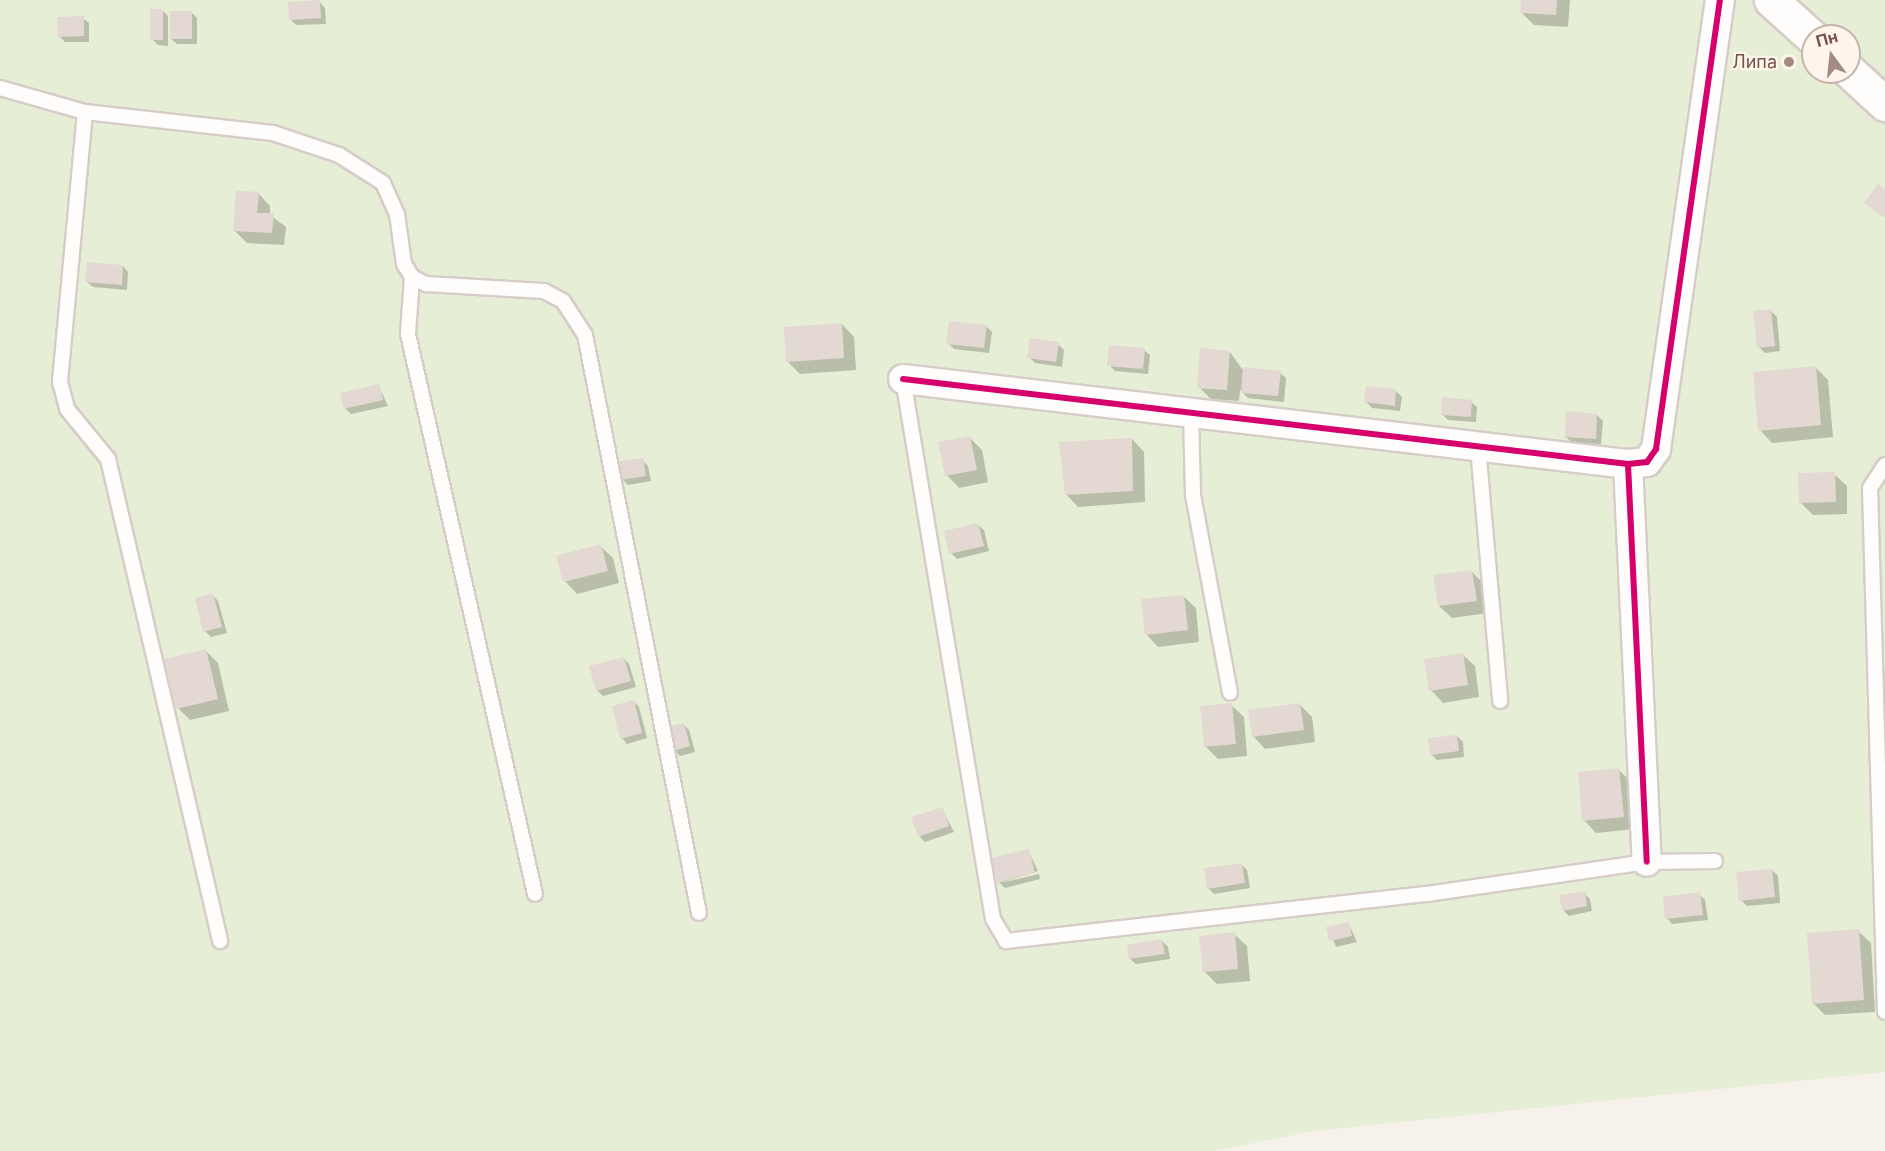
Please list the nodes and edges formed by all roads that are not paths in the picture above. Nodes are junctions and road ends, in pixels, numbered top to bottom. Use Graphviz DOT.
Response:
graph roads {
  1 [pos="1720,0"];
  2 [pos="1771,0"];
  3 [pos="1801,27"];
  4 [pos="1861,82"];
  5 [pos="0,88"];
  6 [pos="1885,104"];
  7 [pos="85,112"];
  8 [pos="412,277"];
  9 [pos="903,379"];
  10 [pos="1191,413"];
  11 [pos="1478,447"];
  12 [pos="1628,464"];
  13 [pos="1885,465"];
  14 [pos="1230,693"];
  15 [pos="1500,701"];
  16 [pos="1714,861"];
  17 [pos="1647,862"];
  18 [pos="535,894"];
  19 [pos="699,913"];
  20 [pos="220,941"];
  21 [pos="1885,1012"];
  1 -- 12 [label="street"];
  2 -- 3 [label="street"];
  4 -- 6 [label="street"];
  5 -- 7 [label="lane"];
  7 -- 8 [label="lane"];
  7 -- 20 [label="lane"];
  8 -- 18 [label="lane"];
  8 -- 19 [label="lane"];
  9 -- 10 [label="street"];
  9 -- 17 [label="lane"];
  10 -- 11 [label="street"];
  10 -- 14 [label="lane"];
  11 -- 12 [label="street"];
  11 -- 15 [label="lane"];
  12 -- 17 [label="street"];
  13 -- 21 [label="lane"];
  16 -- 17 [label="lane"];
}
